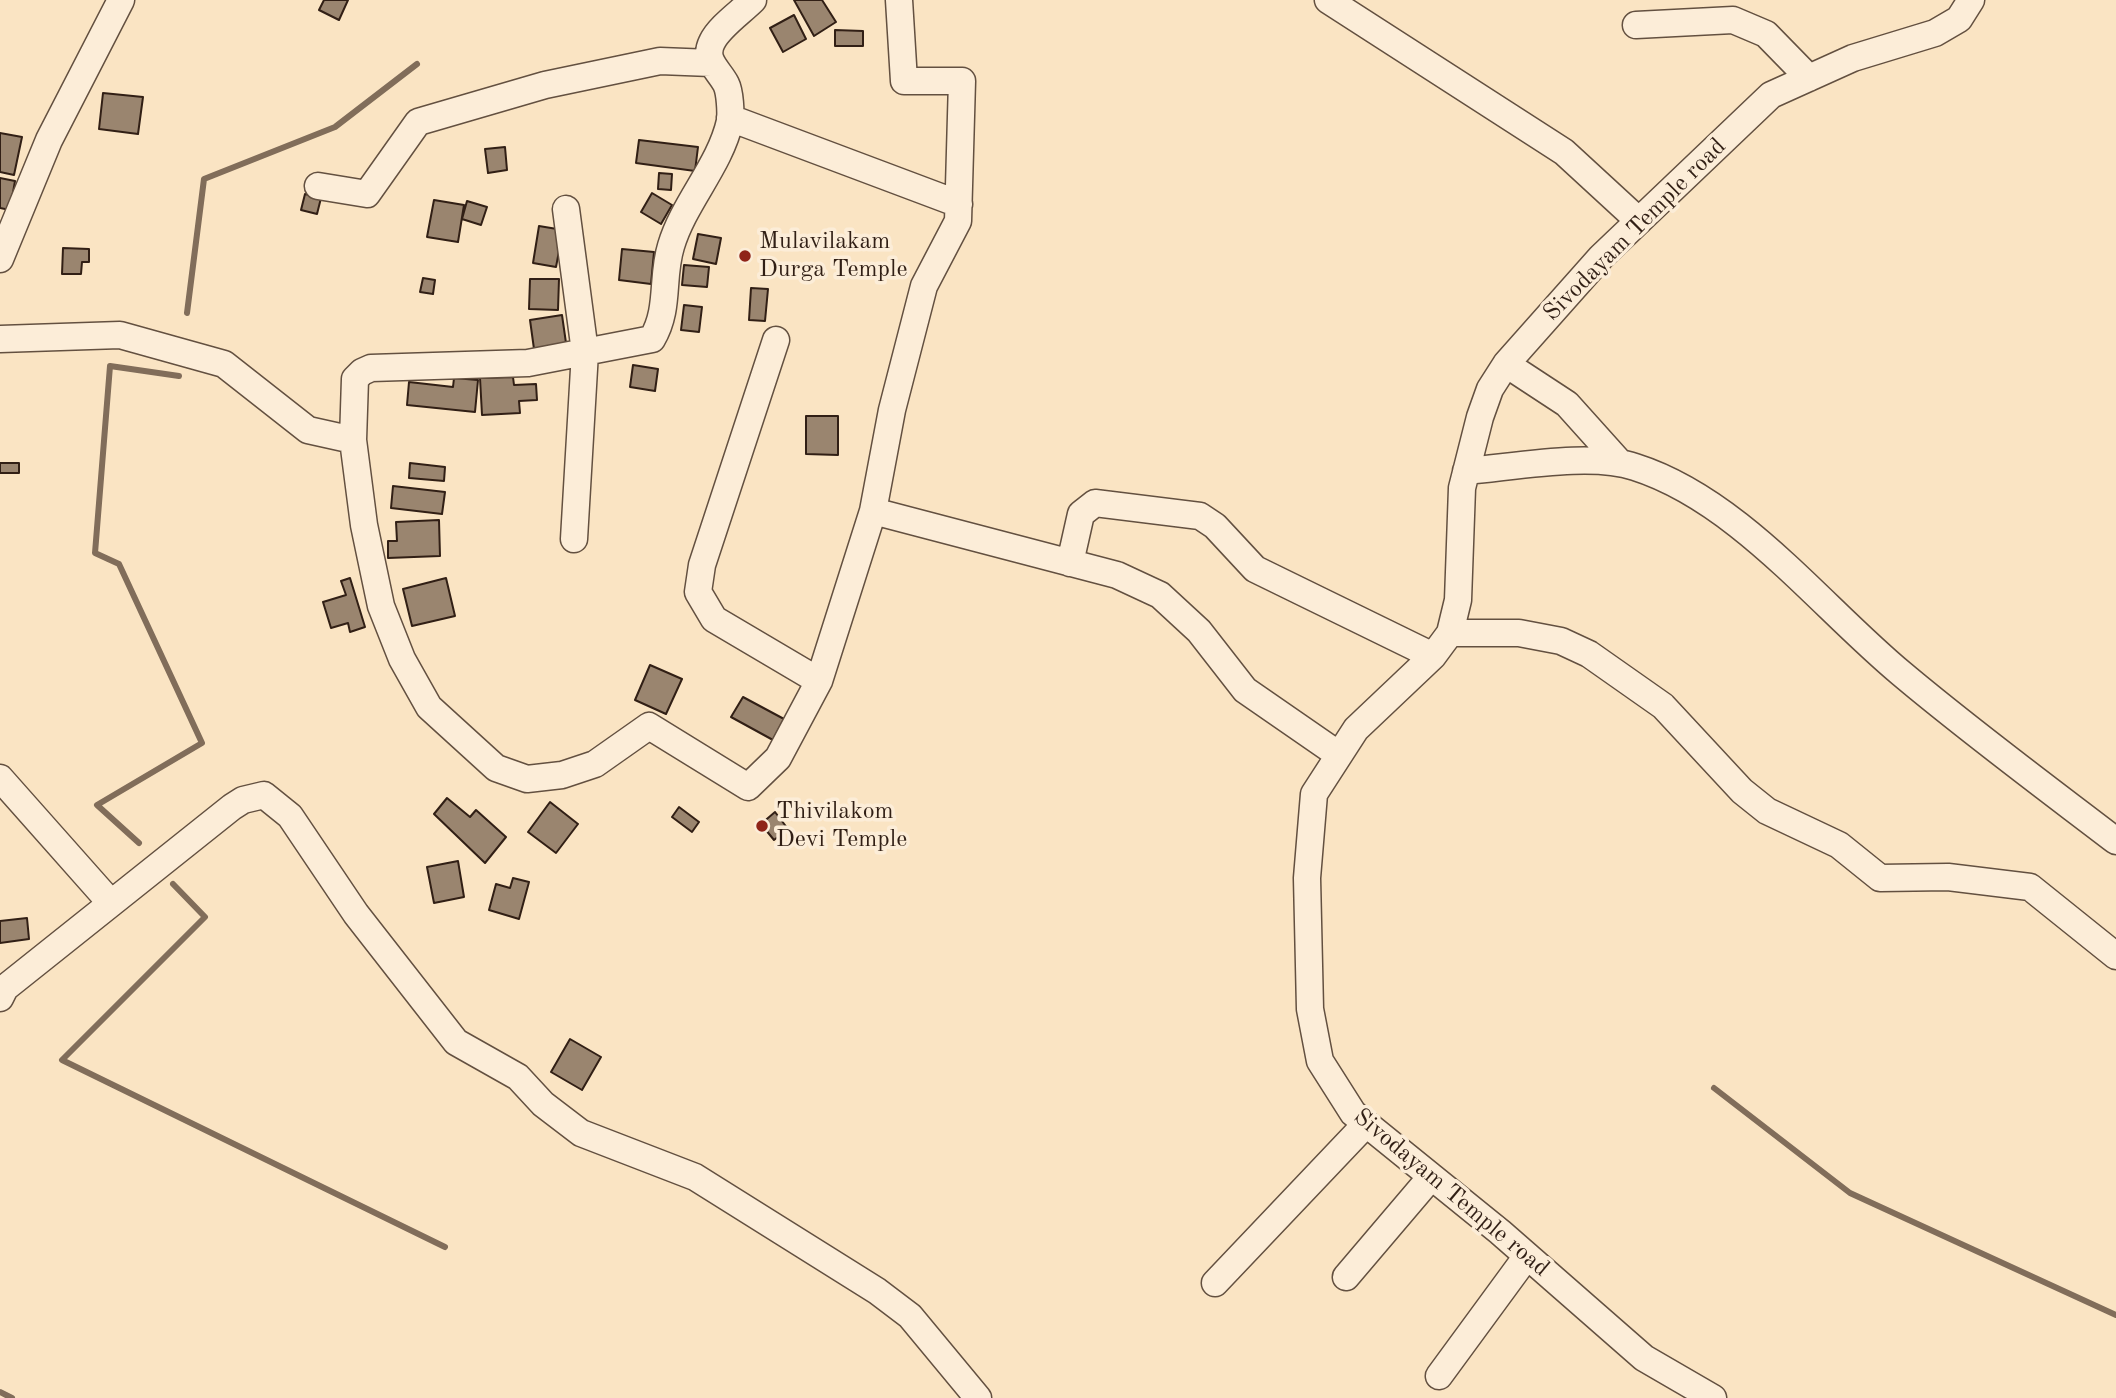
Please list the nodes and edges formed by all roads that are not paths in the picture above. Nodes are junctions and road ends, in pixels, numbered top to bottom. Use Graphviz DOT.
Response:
graph roads {
  1 [pos="121,0"];
  2 [pos="753,0"];
  3 [pos="899,0"];
  4 [pos="1328,0"];
  5 [pos="1971,0"];
  6 [pos="1636,25"];
  7 [pos="711,63"];
  8 [pos="1809,78"];
  9 [pos="730,118"];
  10 [pos="318,186"];
  11 [pos="959,204"];
  12 [pos="566,209"];
  13 [pos="1639,221"];
  14 [pos="0,259"];
  15 [pos="0,339"];
  16 [pos="776,340"];
  17 [pos="585,352"];
  18 [pos="1506,364"];
  19 [pos="352,440"];
  20 [pos="1620,463"];
  21 [pos="1466,471"];
  22 [pos="873,511"];
  23 [pos="574,539"];
  24 [pos="1070,563"];
  25 [pos="1450,633"];
  26 [pos="1433,656"];
  27 [pos="819,681"];
  28 [pos="1339,755"];
  29 [pos="0,778"];
  30 [pos="2116,841"];
  31 [pos="110,902"];
  32 [pos="2116,956"];
  33 [pos="0,998"];
  34 [pos="1366,1124"];
  35 [pos="1431,1177"];
  36 [pos="1527,1256"];
  37 [pos="1346,1277"];
  38 [pos="1215,1283"];
  39 [pos="1439,1376"];
  40 [pos="1711,1397"];
  41 [pos="978,1398"];
  1 -- 14 [label="street"];
  2 -- 7 [label="street"];
  3 -- 11 [label="street"];
  4 -- 13 [label="street"];
  5 -- 8 [label="street, Sivodayam Temple road"];
  6 -- 8 [label="street"];
  7 -- 9 [label="street"];
  7 -- 10 [label="street"];
  8 -- 13 [label="street, Sivodayam Temple road"];
  9 -- 11 [label="street"];
  9 -- 17 [label="street"];
  11 -- 22 [label="street"];
  12 -- 17 [label="street"];
  13 -- 18 [label="street, Sivodayam Temple road"];
  15 -- 19 [label="street"];
  16 -- 27 [label="street"];
  17 -- 19 [label="street"];
  17 -- 23 [label="street"];
  18 -- 20 [label="street"];
  18 -- 21 [label="street, Sivodayam Temple road"];
  19 -- 27 [label="street"];
  20 -- 21 [label="street"];
  20 -- 30 [label="street"];
  21 -- 25 [label="street, Sivodayam Temple road"];
  22 -- 24 [label="street"];
  22 -- 27 [label="street"];
  24 -- 26 [label="street"];
  24 -- 28 [label="street"];
  25 -- 26 [label="street, Sivodayam Temple road"];
  25 -- 32 [label="street"];
  26 -- 28 [label="street, Sivodayam Temple road"];
  28 -- 34 [label="street, Sivodayam Temple road"];
  29 -- 31 [label="street"];
  31 -- 33 [label="street"];
  31 -- 41 [label="street"];
  34 -- 35 [label="street, Sivodayam Temple road"];
  34 -- 38 [label="street"];
  35 -- 36 [label="street, Sivodayam Temple road"];
  35 -- 37 [label="street"];
  36 -- 39 [label="street"];
  36 -- 40 [label="street, Sivodayam Temple road"];
}
